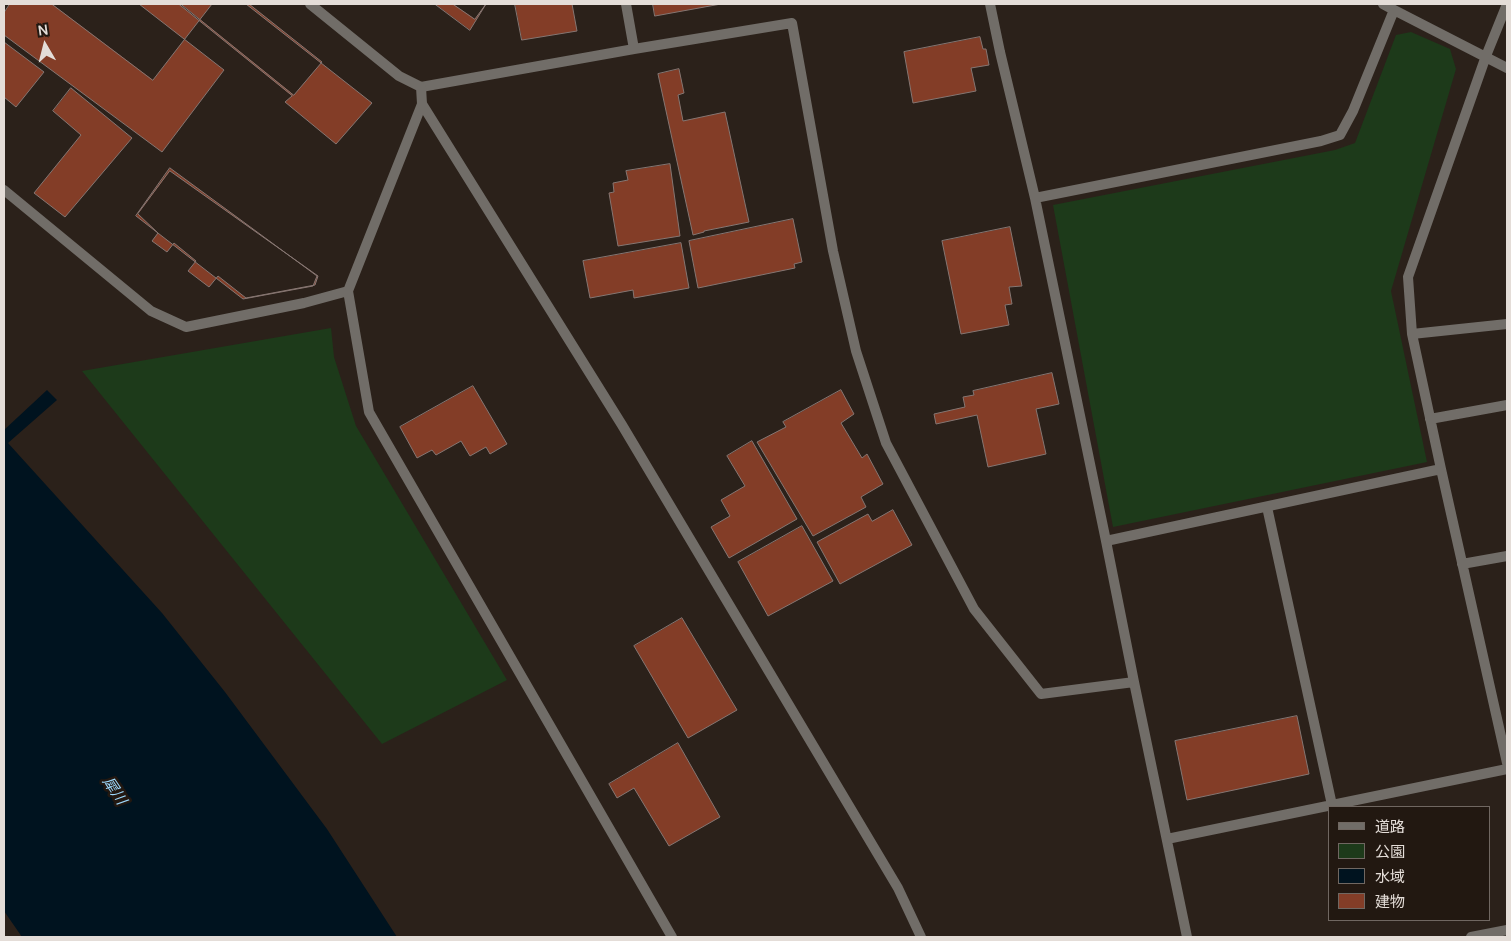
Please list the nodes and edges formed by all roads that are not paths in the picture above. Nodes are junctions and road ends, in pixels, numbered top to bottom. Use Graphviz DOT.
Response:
graph roads {
  1 [pos="310,4"];
  2 [pos="626,4"];
  3 [pos="990,4"];
  4 [pos="1383,4"];
  5 [pos="1506,4"];
  6 [pos="1394,10"];
  7 [pos="634,49"];
  8 [pos="1486,56"];
  9 [pos="1507,68"];
  10 [pos="420,87"];
  11 [pos="422,104"];
  12 [pos="4,190"];
  13 [pos="1034,198"];
  14 [pos="348,292"];
  15 [pos="1507,324"];
  16 [pos="1412,334"];
  17 [pos="1507,405"];
  18 [pos="1430,419"];
  19 [pos="1441,469"];
  20 [pos="1267,506"];
  21 [pos="1106,541"];
  22 [pos="1507,556"];
  23 [pos="1462,564"];
  24 [pos="1134,682"];
  25 [pos="1507,763"];
  26 [pos="1507,769"];
  27 [pos="1332,805"];
  28 [pos="1167,839"];
  29 [pos="1507,930"];
  30 [pos="672,937"];
  31 [pos="921,937"];
  32 [pos="1187,937"];
  33 [pos="1472,937"];
  1 -- 10 [label="street"];
  2 -- 7 [label="street"];
  3 -- 13 [label="street"];
  4 -- 6 [label="street"];
  5 -- 8 [label="street"];
  6 -- 8 [label="street"];
  6 -- 13 [label="street"];
  7 -- 10 [label="street"];
  7 -- 24 [label="street"];
  8 -- 9 [label="street"];
  8 -- 16 [label="street"];
  10 -- 11 [label="street"];
  11 -- 14 [label="street"];
  11 -- 31 [label="street"];
  12 -- 14 [label="street"];
  13 -- 21 [label="street"];
  14 -- 30 [label="street"];
  15 -- 16 [label="street"];
  16 -- 18 [label="street"];
  17 -- 18 [label="street"];
  18 -- 19 [label="street"];
  19 -- 20 [label="street"];
  19 -- 23 [label="street"];
  20 -- 21 [label="street"];
  20 -- 27 [label="street"];
  21 -- 24 [label="street"];
  22 -- 23 [label="street"];
  23 -- 25 [label="street"];
  24 -- 28 [label="street"];
  26 -- 27 [label="street"];
  27 -- 28 [label="street"];
  28 -- 32 [label="street"];
  29 -- 33 [label="street"];
}
